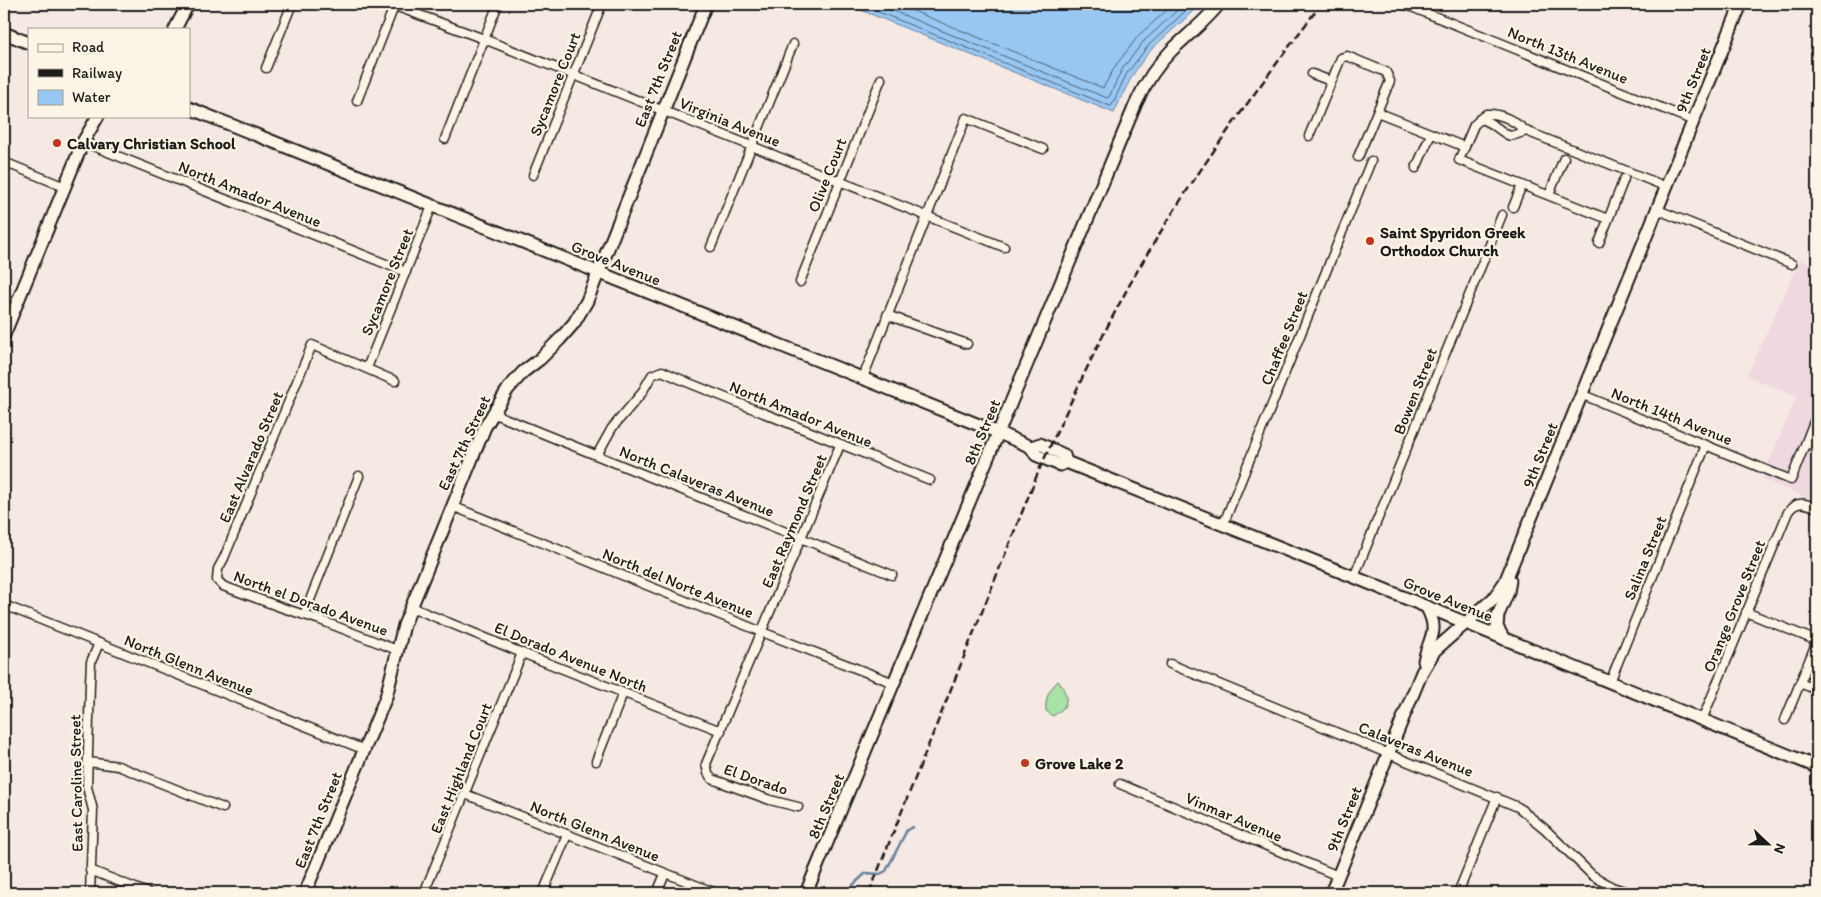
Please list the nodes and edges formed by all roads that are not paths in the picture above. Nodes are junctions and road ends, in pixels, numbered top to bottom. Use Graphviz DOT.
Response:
graph roads {
  1 [pos="188,4"];
  2 [pos="292,4"];
  3 [pos="393,4"];
  4 [pos="498,4"];
  5 [pos="602,4"];
  6 [pos="706,4"];
  7 [pos="1219,4"];
  8 [pos="1404,4"];
  9 [pos="1741,4"];
  10 [pos="176,28"];
  11 [pos="4,33"];
  12 [pos="484,38"];
  13 [pos="28,44"];
  14 [pos="793,44"];
  15 [pos="266,68"];
  16 [pos="574,74"];
  17 [pos="1312,74"];
  18 [pos="881,79"];
  19 [pos="1331,81"];
  20 [pos="357,101"];
  21 [pos="190,108"];
  22 [pos="663,110"];
  23 [pos="1377,112"];
  24 [pos="1505,117"];
  25 [pos="97,118"];
  26 [pos="1480,118"];
  27 [pos="1694,121"];
  28 [pos="1497,128"];
  29 [pos="1526,131"];
  30 [pos="1431,134"];
  31 [pos="1309,136"];
  32 [pos="445,139"];
  33 [pos="83,142"];
  34 [pos="752,146"];
  35 [pos="1465,147"];
  36 [pos="1043,149"];
  37 [pos="1358,157"];
  38 [pos="1564,158"];
  39 [pos="1371,161"];
  40 [pos="4,162"];
  41 [pos="1416,168"];
  42 [pos="533,175"];
  43 [pos="1624,179"];
  44 [pos="840,181"];
  45 [pos="1522,184"];
  46 [pos="65,187"];
  47 [pos="1667,188"];
  48 [pos="1549,195"];
  49 [pos="432,206"];
  50 [pos="1513,207"];
  51 [pos="1658,210"];
  52 [pos="1502,215"];
  53 [pos="927,217"];
  54 [pos="1608,219"];
  55 [pos="1599,243"];
  56 [pos="1004,247"];
  57 [pos="711,248"];
  58 [pos="1792,264"];
  59 [pos="406,272"];
  60 [pos="598,273"];
  61 [pos="800,282"];
  62 [pos="887,315"];
  63 [pos="4,335"];
  64 [pos="967,344"];
  65 [pos="367,368"];
  66 [pos="862,380"];
  67 [pos="395,381"];
  68 [pos="1583,395"];
  69 [pos="492,413"];
  70 [pos="1817,414"];
  71 [pos="999,433"];
  72 [pos="1806,443"];
  73 [pos="840,445"];
  74 [pos="1706,445"];
  75 [pos="1817,447"];
  76 [pos="597,456"];
  77 [pos="359,476"];
  78 [pos="930,480"];
  79 [pos="452,506"];
  80 [pos="1817,508"];
  81 [pos="1223,525"];
  82 [pos="802,539"];
  83 [pos="1512,566"];
  84 [pos="892,575"];
  85 [pos="1354,577"];
  86 [pos="217,580"];
  87 [pos="4,605"];
  88 [pos="411,607"];
  89 [pos="1427,608"];
  90 [pos="1746,612"];
  91 [pos="304,614"];
  92 [pos="1464,624"];
  93 [pos="762,632"];
  94 [pos="1504,639"];
  95 [pos="1817,641"];
  96 [pos="98,643"];
  97 [pos="397,650"];
  98 [pos="522,653"];
  99 [pos="1170,664"];
  100 [pos="1422,672"];
  101 [pos="1610,682"];
  102 [pos="894,683"];
  103 [pos="1800,683"];
  104 [pos="1817,690"];
  105 [pos="623,693"];
  106 [pos="1702,720"];
  107 [pos="1785,720"];
  108 [pos="721,731"];
  109 [pos="364,750"];
  110 [pos="1388,753"];
  111 [pos="596,761"];
  112 [pos="88,762"];
  113 [pos="1817,767"];
  114 [pos="708,773"];
  115 [pos="1120,784"];
  116 [pos="465,794"];
  117 [pos="1497,797"];
  118 [pos="798,807"];
  119 [pos="223,808"];
  120 [pos="567,835"];
  121 [pos="90,870"];
  122 [pos="665,874"];
  123 [pos="1338,876"];
  124 [pos="90,893"];
  125 [pos="148,893"];
  126 [pos="305,893"];
  127 [pos="424,893"];
  128 [pos="543,893"];
  129 [pos="657,893"];
  130 [pos="716,893"];
  131 [pos="806,893"];
  132 [pos="1330,893"];
  133 [pos="1458,893"];
  134 [pos="1631,893"];
  1 -- 10 [label="street"];
  2 -- 15 [label="street"];
  3 -- 12 [label="street, Virginia Avenue"];
  3 -- 20 [label="street"];
  4 -- 12 [label="street"];
  5 -- 16 [label="street, Sycamore Court"];
  6 -- 22 [label="street, East 7th Street"];
  7 -- 71 [label="street, 8th Street"];
  8 -- 27 [label="street, North 13th Avenue"];
  9 -- 27 [label="street, 9th Street"];
  11 -- 13 [label="street"];
  12 -- 16 [label="street, Virginia Avenue"];
  12 -- 32 [label="street"];
  14 -- 34 [label="street"];
  16 -- 22 [label="street, Virginia Avenue"];
  16 -- 42 [label="street, Sycamore Court"];
  17 -- 19 [label="street"];
  18 -- 44 [label="street, Olive Court"];
  19 -- 23 [label="street"];
  19 -- 31 [label="street"];
  21 -- 49 [label="street, Grove Avenue"];
  22 -- 34 [label="street, Virginia Avenue"];
  22 -- 60 [label="street, East 7th Street"];
  23 -- 30 [label="street"];
  23 -- 37 [label="street"];
  24 -- 26 [label="street"];
  24 -- 28 [label="street"];
  24 -- 29 [label="street"];
  25 -- 33 [label="street"];
  26 -- 28 [label="street"];
  26 -- 35 [label="street"];
  27 -- 47 [label="street, 9th Street"];
  28 -- 29 [label="street"];
  29 -- 47 [label="street"];
  30 -- 35 [label="street"];
  30 -- 41 [label="street"];
  33 -- 46 [label="street"];
  33 -- 59 [label="street, North Amador Avenue"];
  34 -- 44 [label="street, Virginia Avenue"];
  34 -- 57 [label="street"];
  35 -- 45 [label="street"];
  36 -- 53 [label="street"];
  38 -- 48 [label="street"];
  39 -- 81 [label="street, Chaffee Street"];
  40 -- 46 [label="street"];
  43 -- 54 [label="street"];
  44 -- 53 [label="street, Virginia Avenue"];
  44 -- 61 [label="street, Olive Court"];
  45 -- 48 [label="street"];
  45 -- 50 [label="street"];
  46 -- 63 [label="street"];
  47 -- 51 [label="street, 9th Street"];
  48 -- 54 [label="street"];
  49 -- 59 [label="street, Sycamore Street"];
  49 -- 60 [label="street, Grove Avenue"];
  51 -- 58 [label="street"];
  51 -- 68 [label="street, 9th Street"];
  52 -- 85 [label="street, Bowen Street"];
  53 -- 56 [label="street, Virginia Avenue"];
  53 -- 62 [label="street"];
  54 -- 55 [label="street"];
  59 -- 65 [label="street, Sycamore Street"];
  60 -- 66 [label="street, Grove Avenue"];
  60 -- 69 [label="street, East 7th Street"];
  62 -- 64 [label="street"];
  62 -- 66 [label="street"];
  65 -- 67 [label="street"];
  65 -- 86 [label="street, East Alvarado Street"];
  66 -- 71 [label="street, Grove Avenue"];
  68 -- 74 [label="street, North 14th Avenue"];
  68 -- 83 [label="street, 9th Street"];
  69 -- 76 [label="street, North Calaveras Avenue"];
  69 -- 79 [label="street, East 7th Street"];
  70 -- 72 [label="street"];
  71 -- 81 [label="street, Grove Avenue"];
  71 -- 102 [label="street, 8th Street"];
  72 -- 74 [label="street, North 14th Avenue"];
  72 -- 75 [label="street"];
  73 -- 76 [label="street, North Amador Avenue"];
  73 -- 78 [label="street, North Amador Avenue"];
  73 -- 82 [label="street, East Raymond Street"];
  74 -- 101 [label="street, Salina Street"];
  76 -- 82 [label="street, North Calaveras Avenue"];
  77 -- 91 [label="street"];
  79 -- 88 [label="street, East 7th Street"];
  79 -- 93 [label="street, North del Norte Avenue"];
  80 -- 90 [label="street, Orange Grove Street"];
  81 -- 85 [label="street, Grove Avenue"];
  82 -- 84 [label="street, North Calaveras Avenue"];
  82 -- 93 [label="street, East Raymond Street"];
  83 -- 92 [label="street, 9th Street"];
  83 -- 94 [label="street"];
  85 -- 89 [label="street, Grove Avenue"];
  86 -- 91 [label="street, North el Dorado Avenue"];
  87 -- 96 [label="street, North Glenn Avenue"];
  88 -- 97 [label="street, East 7th Street"];
  88 -- 98 [label="street, El Dorado Avenue North"];
  89 -- 92 [label="street, Grove Avenue"];
  89 -- 100 [label="street"];
  90 -- 95 [label="street"];
  90 -- 106 [label="street, Orange Grove Street"];
  91 -- 97 [label="street, North el Dorado Avenue"];
  92 -- 94 [label="street, Grove Avenue"];
  92 -- 100 [label="street, 9th Street"];
  93 -- 102 [label="street, North del Norte Avenue"];
  93 -- 108 [label="street, East Raymond Street"];
  94 -- 101 [label="street, Grove Avenue"];
  95 -- 103 [label="street"];
  96 -- 109 [label="street, North Glenn Avenue"];
  96 -- 112 [label="street, East Caroline Street"];
  97 -- 109 [label="street, East 7th Street"];
  98 -- 105 [label="street, El Dorado Avenue North"];
  98 -- 116 [label="street, East Highland Court"];
  99 -- 110 [label="street, Calaveras Avenue"];
  100 -- 110 [label="street, 9th Street"];
  101 -- 106 [label="street, Grove Avenue"];
  102 -- 131 [label="street, 8th Street"];
  103 -- 104 [label="street"];
  103 -- 107 [label="street"];
  105 -- 108 [label="street, El Dorado Avenue North"];
  105 -- 111 [label="street"];
  106 -- 113 [label="street, Grove Avenue"];
  108 -- 114 [label="street, East Raymond Street"];
  109 -- 126 [label="street, East 7th Street"];
  110 -- 117 [label="street, Calaveras Avenue"];
  110 -- 123 [label="street, 9th Street"];
  112 -- 119 [label="street"];
  112 -- 121 [label="street, East Caroline Street"];
  114 -- 118 [label="street, El Dorado"];
  115 -- 123 [label="street, Vinmar Avenue"];
  116 -- 120 [label="street, North Glenn Avenue"];
  116 -- 127 [label="street, East Highland Court"];
  117 -- 133 [label="street"];
  117 -- 134 [label="street, Calaveras Avenue"];
  120 -- 122 [label="street, North Glenn Avenue"];
  120 -- 128 [label="street"];
  121 -- 124 [label="street, East Caroline Street"];
  121 -- 125 [label="street"];
  122 -- 129 [label="street"];
  122 -- 130 [label="street, North Glenn Avenue"];
  123 -- 132 [label="street, 9th Street"];
}
